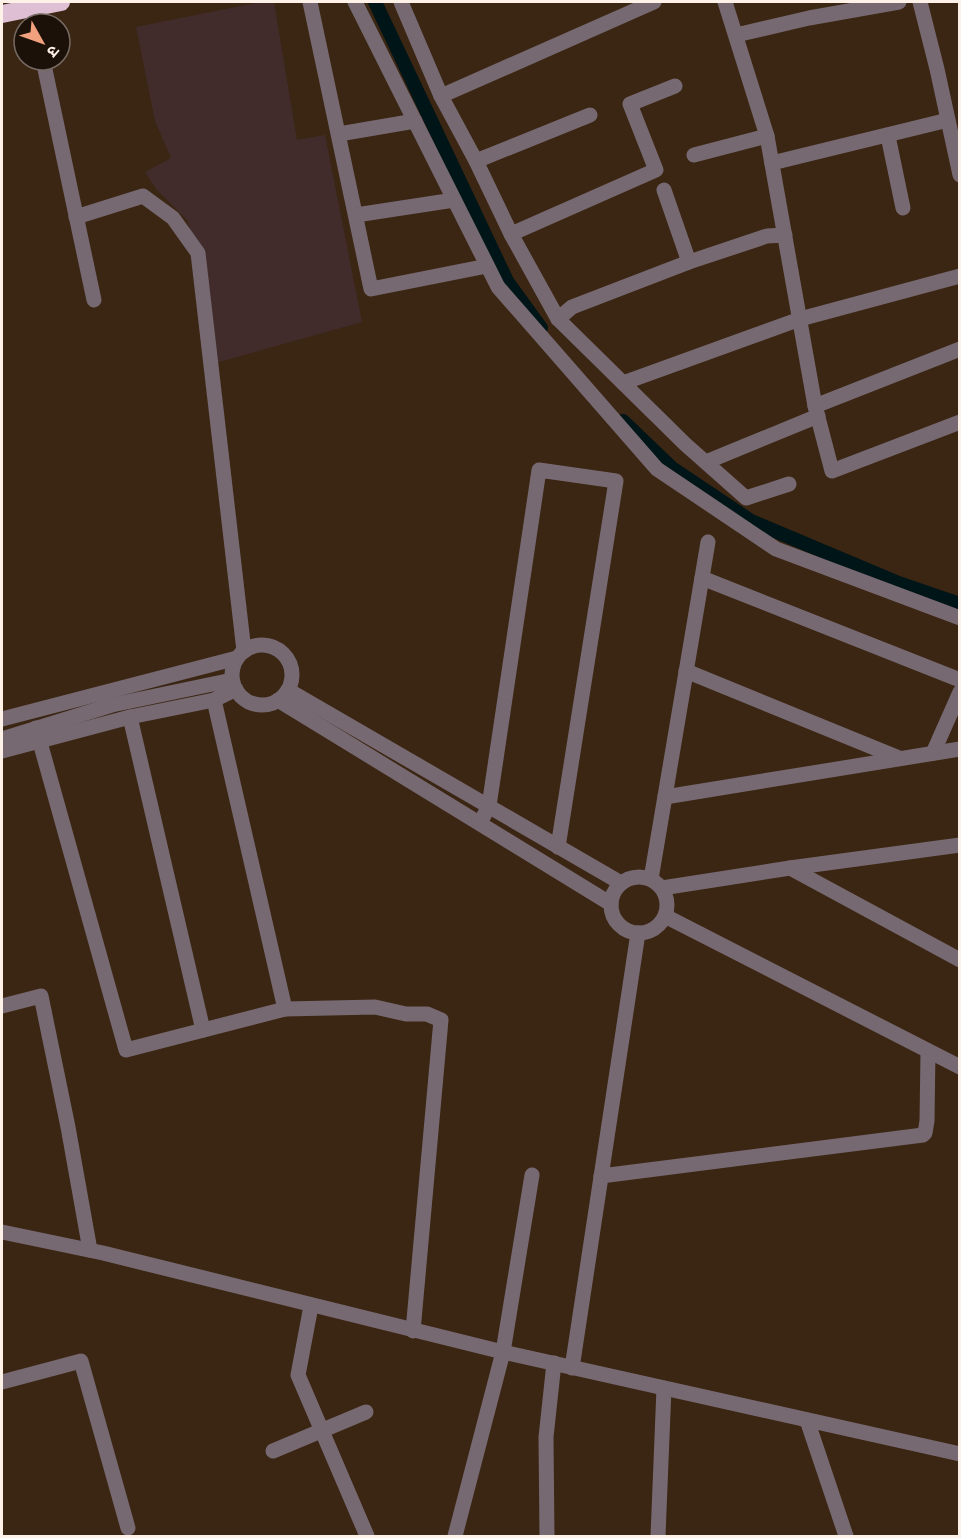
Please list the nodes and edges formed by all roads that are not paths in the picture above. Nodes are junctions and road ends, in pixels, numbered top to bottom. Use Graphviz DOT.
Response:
graph roads {
  1 [pos="61,2"];
  2 [pos="310,2"];
  3 [pos="355,2"];
  4 [pos="401,2"];
  5 [pos="654,2"];
  6 [pos="725,2"];
  7 [pos="899,2"];
  8 [pos="920,2"];
  9 [pos="32,11"];
  10 [pos="2,14"];
  11 [pos="736,35"];
  12 [pos="46,72"];
  13 [pos="675,86"];
  14 [pos="441,96"];
  15 [pos="590,115"];
  16 [pos="948,120"];
  17 [pos="415,121"];
  18 [pos="339,134"];
  19 [pos="767,136"];
  20 [pos="888,136"];
  21 [pos="694,155"];
  22 [pos="476,160"];
  23 [pos="772,163"];
  24 [pos="960,174"];
  25 [pos="664,190"];
  26 [pos="454,200"];
  27 [pos="903,208"];
  28 [pos="356,215"];
  29 [pos="76,217"];
  30 [pos="511,234"];
  31 [pos="785,235"];
  32 [pos="689,262"];
  33 [pos="488,266"];
  34 [pos="960,276"];
  35 [pos="94,300"];
  36 [pos="558,319"];
  37 [pos="800,319"];
  38 [pos="960,350"];
  39 [pos="623,383"];
  40 [pos="816,411"];
  41 [pos="960,422"];
  42 [pos="706,462"];
  43 [pos="789,484"];
  44 [pos="708,542"];
  45 [pos="702,578"];
  46 [pos="960,618"];
  47 [pos="241,655"];
  48 [pos="686,671"];
  49 [pos="960,680"];
  50 [pos="234,685"];
  51 [pos="960,692"];
  52 [pos="283,695"];
  53 [pos="111,698"];
  54 [pos="214,700"];
  55 [pos="57,704"];
  56 [pos="130,717"];
  57 [pos="2,719"];
  58 [pos="62,721"];
  59 [pos="38,734"];
  60 [pos="2,739"];
  61 [pos="378,742"];
  62 [pos="960,748"];
  63 [pos="2,751"];
  64 [pos="933,753"];
  65 [pos="370,757"];
  66 [pos="899,758"];
  67 [pos="440,778"];
  68 [pos="430,793"];
  69 [pos="665,796"];
  70 [pos="489,806"];
  71 [pos="480,824"];
  72 [pos="960,845"];
  73 [pos="558,846"];
  74 [pos="589,865"];
  75 [pos="790,868"];
  76 [pos="621,883"];
  77 [pos="579,884"];
  78 [pos="657,884"];
  79 [pos="610,904"];
  80 [pos="665,916"];
  81 [pos="638,933"];
  82 [pos="960,960"];
  83 [pos="2,1006"];
  84 [pos="285,1009"];
  85 [pos="203,1030"];
  86 [pos="928,1050"];
  87 [pos="960,1067"];
  88 [pos="532,1175"];
  89 [pos="601,1176"];
  90 [pos="2,1232"];
  91 [pos="90,1250"];
  92 [pos="311,1306"];
  93 [pos="413,1331"];
  94 [pos="503,1352"];
  95 [pos="554,1363"];
  96 [pos="572,1368"];
  97 [pos="2,1382"];
  98 [pos="664,1388"];
  99 [pos="366,1412"];
  100 [pos="807,1420"];
  101 [pos="322,1430"];
  102 [pos="273,1451"];
  103 [pos="960,1454"];
  104 [pos="128,1528"];
  105 [pos="840,1534"];
  106 [pos="367,1536"];
  107 [pos="455,1536"];
  108 [pos="547,1536"];
  109 [pos="658,1536"];
  1 -- 9 [label="highway"];
  2 -- 18 [label="street"];
  3 -- 17 [label="street"];
  4 -- 14 [label="street"];
  5 -- 14 [label="street"];
  6 -- 11 [label="street"];
  7 -- 11 [label="street"];
  8 -- 16 [label="street"];
  9 -- 10 [label="highway"];
  11 -- 19 [label="street"];
  12 -- 29 [label="street"];
  13 -- 30 [label="street"];
  14 -- 22 [label="street"];
  15 -- 22 [label="street"];
  16 -- 20 [label="street"];
  16 -- 24 [label="street"];
  17 -- 18 [label="street"];
  17 -- 26 [label="street"];
  18 -- 28 [label="street"];
  19 -- 21 [label="street"];
  19 -- 23 [label="street"];
  20 -- 23 [label="street"];
  20 -- 27 [label="street"];
  22 -- 30 [label="street"];
  23 -- 31 [label="street"];
  25 -- 32 [label="street"];
  26 -- 28 [label="street"];
  26 -- 33 [label="street"];
  28 -- 33 [label="street"];
  29 -- 35 [label="street"];
  29 -- 47 [label="street"];
  30 -- 36 [label="street"];
  31 -- 32 [label="street"];
  31 -- 37 [label="street"];
  32 -- 36 [label="street"];
  33 -- 46 [label="street"];
  34 -- 37 [label="street"];
  36 -- 39 [label="street"];
  37 -- 39 [label="street"];
  37 -- 40 [label="street"];
  38 -- 40 [label="street"];
  39 -- 42 [label="street"];
  40 -- 41 [label="street"];
  40 -- 42 [label="street"];
  42 -- 43 [label="street"];
  44 -- 45 [label="street"];
  45 -- 48 [label="street"];
  45 -- 49 [label="street"];
  47 -- 50 [label="street"];
  47 -- 52 [label="street"];
  47 -- 53 [label="street"];
  48 -- 66 [label="street"];
  48 -- 69 [label="street"];
  50 -- 52 [label="street"];
  50 -- 53 [label="street"];
  50 -- 54 [label="street"];
  51 -- 64 [label="street"];
  52 -- 61 [label="street"];
  52 -- 65 [label="street"];
  53 -- 55 [label="street"];
  53 -- 58 [label="street"];
  54 -- 56 [label="street"];
  54 -- 84 [label="street"];
  55 -- 57 [label="street"];
  55 -- 58 [label="street"];
  56 -- 59 [label="street"];
  56 -- 85 [label="street"];
  58 -- 59 [label="street"];
  59 -- 60 [label="street"];
  59 -- 63 [label="street"];
  59 -- 85 [label="street"];
  61 -- 65 [label="street"];
  61 -- 67 [label="street"];
  62 -- 64 [label="street"];
  64 -- 66 [label="street"];
  65 -- 68 [label="street"];
  66 -- 69 [label="street"];
  67 -- 68 [label="street"];
  67 -- 70 [label="street"];
  68 -- 71 [label="street"];
  69 -- 78 [label="street"];
  70 -- 71 [label="street"];
  70 -- 73 [label="street"];
  70 -- 73 [label="street"];
  71 -- 77 [label="street"];
  72 -- 75 [label="street"];
  73 -- 74 [label="street"];
  74 -- 76 [label="street"];
  74 -- 77 [label="street"];
  75 -- 78 [label="street"];
  75 -- 82 [label="street"];
  76 -- 78 [label="street"];
  76 -- 79 [label="street"];
  77 -- 79 [label="street"];
  78 -- 80 [label="street"];
  79 -- 81 [label="street"];
  80 -- 81 [label="street"];
  80 -- 86 [label="street"];
  81 -- 89 [label="street"];
  83 -- 91 [label="street"];
  84 -- 85 [label="street"];
  84 -- 93 [label="street"];
  86 -- 87 [label="street"];
  86 -- 89 [label="street"];
  88 -- 94 [label="street"];
  89 -- 96 [label="street"];
  90 -- 91 [label="street"];
  91 -- 92 [label="street"];
  92 -- 93 [label="street"];
  92 -- 101 [label="street"];
  93 -- 94 [label="street"];
  94 -- 95 [label="street"];
  94 -- 107 [label="street"];
  95 -- 96 [label="street"];
  95 -- 108 [label="street"];
  96 -- 98 [label="street"];
  97 -- 104 [label="street"];
  98 -- 100 [label="street"];
  98 -- 109 [label="street"];
  99 -- 101 [label="street"];
  100 -- 103 [label="street"];
  100 -- 105 [label="street"];
  101 -- 102 [label="street"];
  101 -- 106 [label="street"];
}
